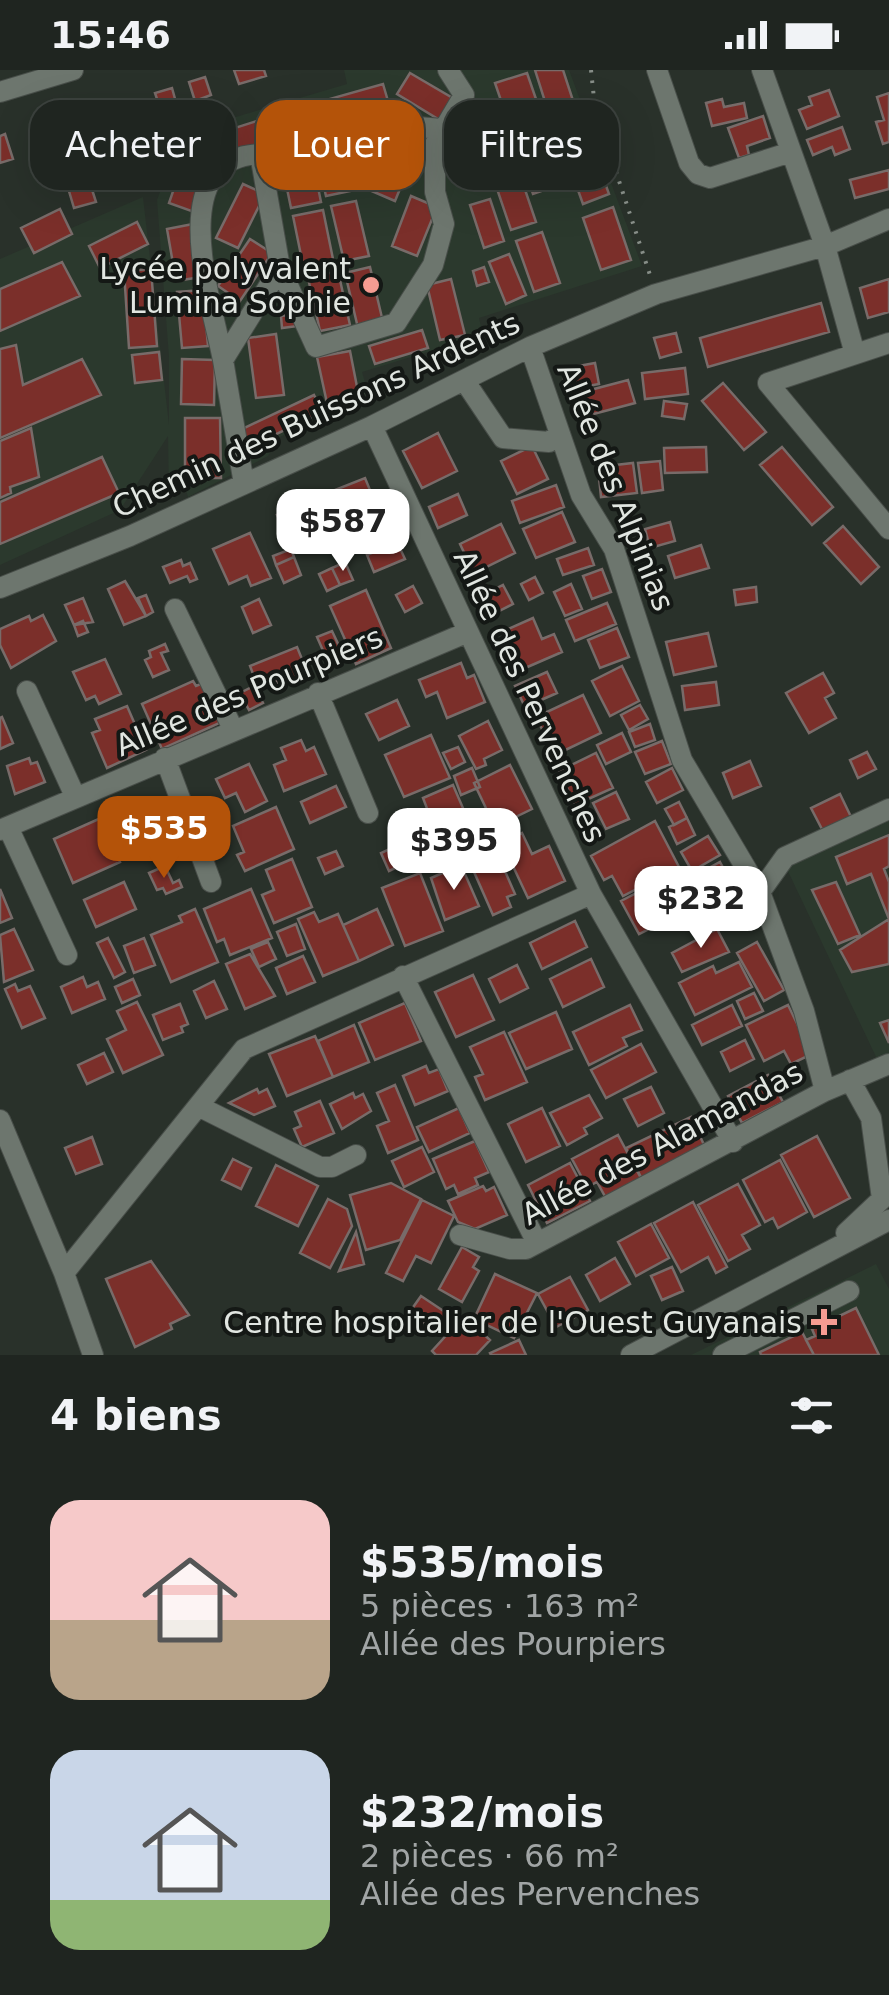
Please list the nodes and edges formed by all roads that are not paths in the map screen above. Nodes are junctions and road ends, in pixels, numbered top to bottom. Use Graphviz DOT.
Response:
graph roads {
  1 [pos="73,70"];
  2 [pos="448,70"];
  3 [pos="656,70"];
  4 [pos="762,70"];
  5 [pos="0,92"];
  6 [pos="424,128"];
  7 [pos="442,129"];
  8 [pos="791,152"];
  9 [pos="256,155"];
  10 [pos="266,190"];
  11 [pos="889,219"];
  12 [pos="825,246"];
  13 [pos="280,268"];
  14 [pos="889,342"];
  15 [pos="530,347"];
  16 [pos="854,354"];
  17 [pos="222,360"];
  18 [pos="464,380"];
  19 [pos="372,426"];
  20 [pos="560,434"];
  21 [pos="244,484"];
  22 [pos="881,506"];
  23 [pos="889,528"];
  24 [pos="0,588"];
  25 [pos="175,609"];
  26 [pos="468,632"];
  27 [pos="28,691"];
  28 [pos="318,693"];
  29 [pos="233,729"];
  30 [pos="165,758"];
  31 [pos="76,796"];
  32 [pos="889,809"];
  33 [pos="368,813"];
  34 [pos="2,829"];
  35 [pos="211,882"];
  36 [pos="760,892"];
  37 [pos="590,894"];
  38 [pos="68,954"];
  39 [pos="403,976"];
  40 [pos="889,1064"];
  41 [pos="850,1080"];
  42 [pos="825,1092"];
  43 [pos="198,1106"];
  44 [pos="0,1120"];
  45 [pos="733,1142"];
  46 [pos="356,1155"];
  47 [pos="889,1220"];
  48 [pos="460,1235"];
  49 [pos="538,1243"];
  50 [pos="830,1248"];
  51 [pos="64,1274"];
  52 [pos="850,1291"];
  53 [pos="92,1355"];
  54 [pos="631,1355"];
  55 [pos="723,1355"];
  1 -- 5 [label="street"];
  2 -- 7 [label="street"];
  3 -- 8 [label="street"];
  4 -- 8 [label="street"];
  6 -- 7 [label="street"];
  7 -- 13 [label="street"];
  8 -- 12 [label="street"];
  9 -- 17 [label="street"];
  10 -- 13 [label="street"];
  11 -- 12 [label="street, Chemin des Buissons Ardents"];
  12 -- 15 [label="street, Chemin des Buissons Ardents"];
  12 -- 16 [label="street"];
  13 -- 17 [label="street"];
  14 -- 16 [label="street"];
  15 -- 18 [label="street, Chemin des Buissons Ardents"];
  15 -- 20 [label="street, Allée des Alpinias"];
  16 -- 22 [label="street"];
  17 -- 21 [label="street"];
  18 -- 19 [label="street, Chemin des Buissons Ardents"];
  18 -- 20 [label="street"];
  19 -- 21 [label="street, Chemin des Buissons Ardents"];
  19 -- 26 [label="street, Allée des Pervenches"];
  20 -- 36 [label="street, Allée des Alpinias"];
  21 -- 24 [label="street, Chemin des Buissons Ardents"];
  22 -- 23 [label="street"];
  25 -- 29 [label="street"];
  26 -- 28 [label="street, Allée des Pourpiers"];
  26 -- 37 [label="street, Allée des Pervenches"];
  27 -- 31 [label="street"];
  28 -- 29 [label="street, Allée des Pourpiers"];
  28 -- 33 [label="street"];
  29 -- 30 [label="street, Allée des Pourpiers"];
  30 -- 31 [label="street, Allée des Pourpiers"];
  30 -- 35 [label="street"];
  31 -- 34 [label="street, Allée des Pourpiers"];
  32 -- 36 [label="street"];
  34 -- 38 [label="street"];
  36 -- 42 [label="street, Allée des Alpinias"];
  37 -- 39 [label="street"];
  37 -- 45 [label="street, Allée des Pervenches"];
  39 -- 43 [label="street"];
  39 -- 49 [label="street"];
  40 -- 41 [label="street, Allée des Alamandas"];
  41 -- 42 [label="street, Allée des Alamandas"];
  41 -- 50 [label="street"];
  42 -- 45 [label="street, Allée des Alamandas"];
  43 -- 46 [label="street"];
  43 -- 51 [label="street"];
  44 -- 51 [label="street"];
  45 -- 49 [label="street, Allée des Alamandas"];
  47 -- 50 [label="street"];
  48 -- 49 [label="street, Allée des Alamandas"];
  50 -- 54 [label="street"];
  51 -- 53 [label="street"];
  52 -- 55 [label="street"];
}
